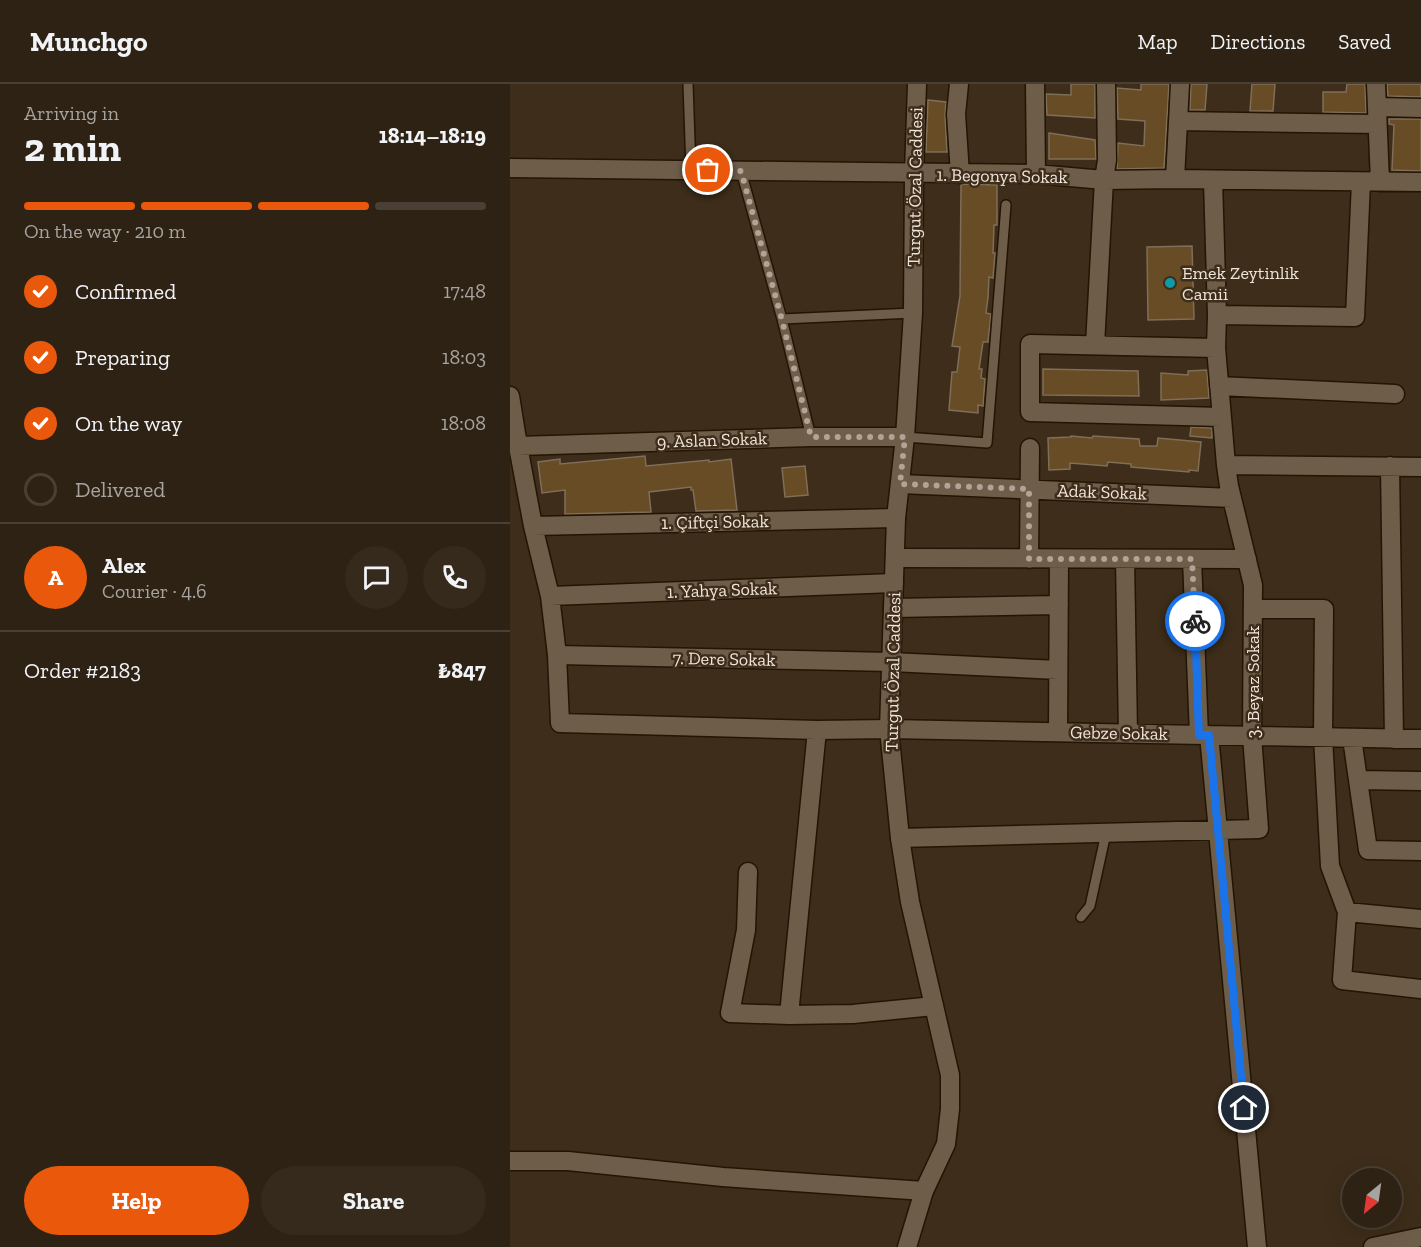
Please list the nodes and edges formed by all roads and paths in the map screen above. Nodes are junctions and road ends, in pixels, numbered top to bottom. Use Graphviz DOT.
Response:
graph roads {
  1 [pos="687,84"];
  2 [pos="917,84"];
  3 [pos="959,84"];
  4 [pos="1035,84"];
  5 [pos="1106,84"];
  6 [pos="1180,84"];
  7 [pos="1376,84"];
  8 [pos="1421,108"];
  9 [pos="1377,116"];
  10 [pos="1178,121"];
  11 [pos="510,168"];
  12 [pos="691,170"];
  13 [pos="741,171"];
  14 [pos="914,174"];
  15 [pos="960,174"];
  16 [pos="1036,174"];
  17 [pos="1175,179"];
  18 [pos="1104,180"];
  19 [pos="1213,180"];
  20 [pos="1361,182"];
  21 [pos="1380,182"];
  22 [pos="1421,182"];
  23 [pos="1006,205"];
  24 [pos="912,314"];
  25 [pos="1217,315"];
  26 [pos="782,320"];
  27 [pos="1095,345"];
  28 [pos="1216,348"];
  29 [pos="1219,386"];
  30 [pos="1395,394"];
  31 [pos="510,396"];
  32 [pos="1221,417"];
  33 [pos="811,437"];
  34 [pos="905,437"];
  35 [pos="518,446"];
  36 [pos="1030,447"];
  37 [pos="1226,465"];
  38 [pos="1390,466"];
  39 [pos="1421,467"];
  40 [pos="900,484"];
  41 [pos="1029,489"];
  42 [pos="1232,498"];
  43 [pos="896,518"];
  44 [pos="533,526"];
  45 [pos="895,558"];
  46 [pos="1029,559"];
  47 [pos="1059,559"];
  48 [pos="1125,559"];
  49 [pos="1192,559"];
  50 [pos="1247,559"];
  51 [pos="894,583"];
  52 [pos="550,596"];
  53 [pos="1059,605"];
  54 [pos="893,609"];
  55 [pos="1253,609"];
  56 [pos="557,655"];
  57 [pos="891,662"];
  58 [pos="1058,670"];
  59 [pos="889,729"];
  60 [pos="817,730"];
  61 [pos="1058,732"];
  62 [pos="1128,734"];
  63 [pos="1204,735"];
  64 [pos="1252,736"];
  65 [pos="1323,737"];
  66 [pos="1352,738"];
  67 [pos="1394,739"];
  68 [pos="1421,740"];
  69 [pos="1358,780"];
  70 [pos="1421,781"];
  71 [pos="1219,830"];
  72 [pos="1106,833"];
  73 [pos="900,838"];
  74 [pos="1421,851"];
  75 [pos="748,872"];
  76 [pos="1347,912"];
  77 [pos="1081,917"];
  78 [pos="1421,919"];
  79 [pos="1421,989"];
  80 [pos="934,1006"];
  81 [pos="789,1015"];
  82 [pos="510,1161"];
  83 [pos="924,1191"];
  84 [pos="1421,1237"];
  85 [pos="907,1247"];
  86 [pos="1257,1247"];
  87 [pos="1373,1247"];
  1 -- 12 [label="lane"];
  2 -- 14 [label="street, Turgut Özal Caddesi"];
  3 -- 15 [label="street"];
  4 -- 16 [label="street"];
  5 -- 18 [label="street"];
  6 -- 10 [label="street"];
  7 -- 9 [label="street"];
  8 -- 9 [label="street"];
  9 -- 10 [label="street"];
  9 -- 21 [label="street"];
  10 -- 17 [label="street"];
  11 -- 12 [label="street, 1. Begonya Sokak"];
  12 -- 13 [label="street, 1. Begonya Sokak"];
  13 -- 14 [label="street, 1. Begonya Sokak"];
  13 -- 26 [label="lane"];
  14 -- 15 [label="street, 1. Begonya Sokak"];
  14 -- 24 [label="street, Turgut Özal Caddesi"];
  15 -- 16 [label="street, 1. Begonya Sokak"];
  16 -- 18 [label="street, 1. Begonya Sokak"];
  17 -- 18 [label="street, 1. Begonya Sokak"];
  17 -- 19 [label="street, 1. Begonya Sokak"];
  18 -- 27 [label="street"];
  19 -- 20 [label="street, 1. Begonya Sokak"];
  19 -- 25 [label="street, 3. Beyaz Sokak"];
  20 -- 21 [label="street, 1. Begonya Sokak"];
  20 -- 25 [label="street"];
  21 -- 22 [label="street, 1. Begonya Sokak"];
  23 -- 34 [label="lane"];
  24 -- 26 [label="lane"];
  24 -- 34 [label="street, Turgut Özal Caddesi"];
  25 -- 28 [label="street, 3. Beyaz Sokak"];
  26 -- 33 [label="lane"];
  27 -- 28 [label="street"];
  27 -- 32 [label="street"];
  28 -- 29 [label="street, 3. Beyaz Sokak"];
  29 -- 30 [label="street"];
  29 -- 32 [label="street, 3. Beyaz Sokak"];
  31 -- 35 [label="street"];
  32 -- 37 [label="street, 3. Beyaz Sokak"];
  33 -- 34 [label="street, 9. Aslan Sokak"];
  33 -- 35 [label="street, 9. Aslan Sokak"];
  34 -- 40 [label="street, Turgut Özal Caddesi"];
  35 -- 44 [label="street"];
  36 -- 41 [label="street"];
  37 -- 38 [label="street"];
  37 -- 42 [label="street, 3. Beyaz Sokak"];
  38 -- 39 [label="street"];
  38 -- 67 [label="street"];
  40 -- 41 [label="street, Adak Sokak"];
  40 -- 43 [label="street, Turgut Özal Caddesi"];
  41 -- 42 [label="street, Adak Sokak"];
  41 -- 46 [label="street"];
  42 -- 50 [label="street, 3. Beyaz Sokak"];
  43 -- 44 [label="street, 1. Çiftçi Sokak"];
  43 -- 45 [label="street, Turgut Özal Caddesi"];
  44 -- 52 [label="street"];
  45 -- 46 [label="street"];
  45 -- 51 [label="street, Turgut Özal Caddesi"];
  46 -- 47 [label="street"];
  47 -- 48 [label="street"];
  47 -- 53 [label="street"];
  48 -- 49 [label="street"];
  48 -- 62 [label="street"];
  49 -- 50 [label="street"];
  49 -- 63 [label="street"];
  50 -- 55 [label="street, 3. Beyaz Sokak"];
  51 -- 52 [label="street, 1. Yahya Sokak"];
  51 -- 54 [label="street, Turgut Özal Caddesi"];
  52 -- 56 [label="street"];
  53 -- 54 [label="street"];
  53 -- 58 [label="street"];
  54 -- 57 [label="street, Turgut Özal Caddesi"];
  55 -- 64 [label="street, 3. Beyaz Sokak"];
  55 -- 65 [label="street"];
  56 -- 57 [label="street, 7. Dere Sokak"];
  56 -- 60 [label="street, Gebze Sokak"];
  57 -- 58 [label="street, 7. Dere Sokak"];
  57 -- 59 [label="street, Turgut Özal Caddesi"];
  58 -- 61 [label="street"];
  59 -- 60 [label="street, Gebze Sokak"];
  59 -- 61 [label="street, Gebze Sokak"];
  59 -- 73 [label="street, Turgut Özal Caddesi"];
  60 -- 81 [label="street"];
  61 -- 62 [label="street, Gebze Sokak"];
  62 -- 63 [label="street, Gebze Sokak"];
  63 -- 64 [label="street, Gebze Sokak"];
  63 -- 71 [label="street"];
  64 -- 65 [label="street, Gebze Sokak"];
  64 -- 71 [label="street, 3. Beyaz Sokak"];
  65 -- 66 [label="street, Gebze Sokak"];
  65 -- 76 [label="street"];
  66 -- 67 [label="street, Gebze Sokak"];
  66 -- 69 [label="street"];
  67 -- 68 [label="street, Gebze Sokak"];
  69 -- 70 [label="street"];
  69 -- 74 [label="street"];
  71 -- 72 [label="street, 3. Beyaz Sokak"];
  71 -- 86 [label="street"];
  72 -- 73 [label="street, 3. Beyaz Sokak"];
  72 -- 77 [label="lane"];
  73 -- 80 [label="street, Turgut Özal Caddesi"];
  75 -- 81 [label="street"];
  76 -- 78 [label="street"];
  76 -- 79 [label="street"];
  80 -- 81 [label="street"];
  80 -- 83 [label="street, Turgut Özal Caddesi"];
  82 -- 83 [label="street"];
  83 -- 85 [label="street, Turgut Özal Caddesi"];
  84 -- 87 [label="street"];
}
